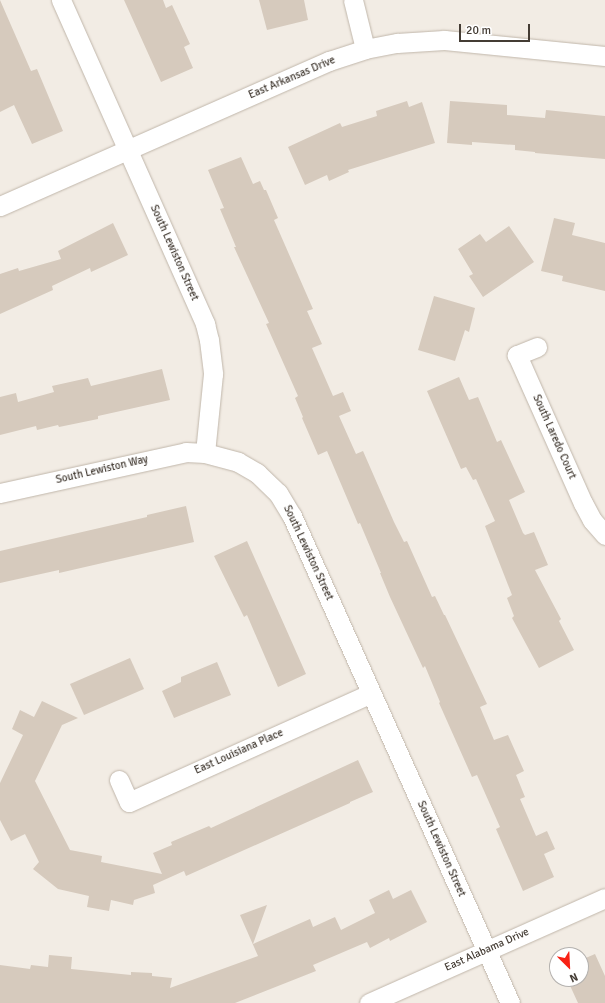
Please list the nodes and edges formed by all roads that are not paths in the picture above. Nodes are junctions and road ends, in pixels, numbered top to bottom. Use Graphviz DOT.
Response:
graph roads {
  1 [pos="61,0"];
  2 [pos="353,0"];
  3 [pos="365,49"];
  4 [pos="605,56"];
  5 [pos="128,150"];
  6 [pos="0,206"];
  7 [pos="537,347"];
  8 [pos="205,453"];
  9 [pos="0,493"];
  10 [pos="605,535"];
  11 [pos="371,693"];
  12 [pos="119,780"];
  13 [pos="605,898"];
  14 [pos="486,950"];
  15 [pos="369,1003"];
  16 [pos="510,1003"];
  1 -- 5 [label="street, South Lewiston Street"];
  2 -- 3 [label="street"];
  3 -- 4 [label="street, East Arkansas Drive"];
  3 -- 5 [label="street, East Arkansas Drive"];
  5 -- 6 [label="street, East Arkansas Drive"];
  5 -- 8 [label="street, South Lewiston Street"];
  7 -- 10 [label="street, South Laredo Court"];
  8 -- 9 [label="street, South Lewiston Way"];
  8 -- 11 [label="street, South Lewiston Street"];
  11 -- 12 [label="street, East Louisiana Place"];
  11 -- 14 [label="street, South Lewiston Street"];
  13 -- 14 [label="street, East Alabama Drive"];
  14 -- 15 [label="street, East Alabama Drive"];
  14 -- 16 [label="street, South Lewiston Street"];
}
